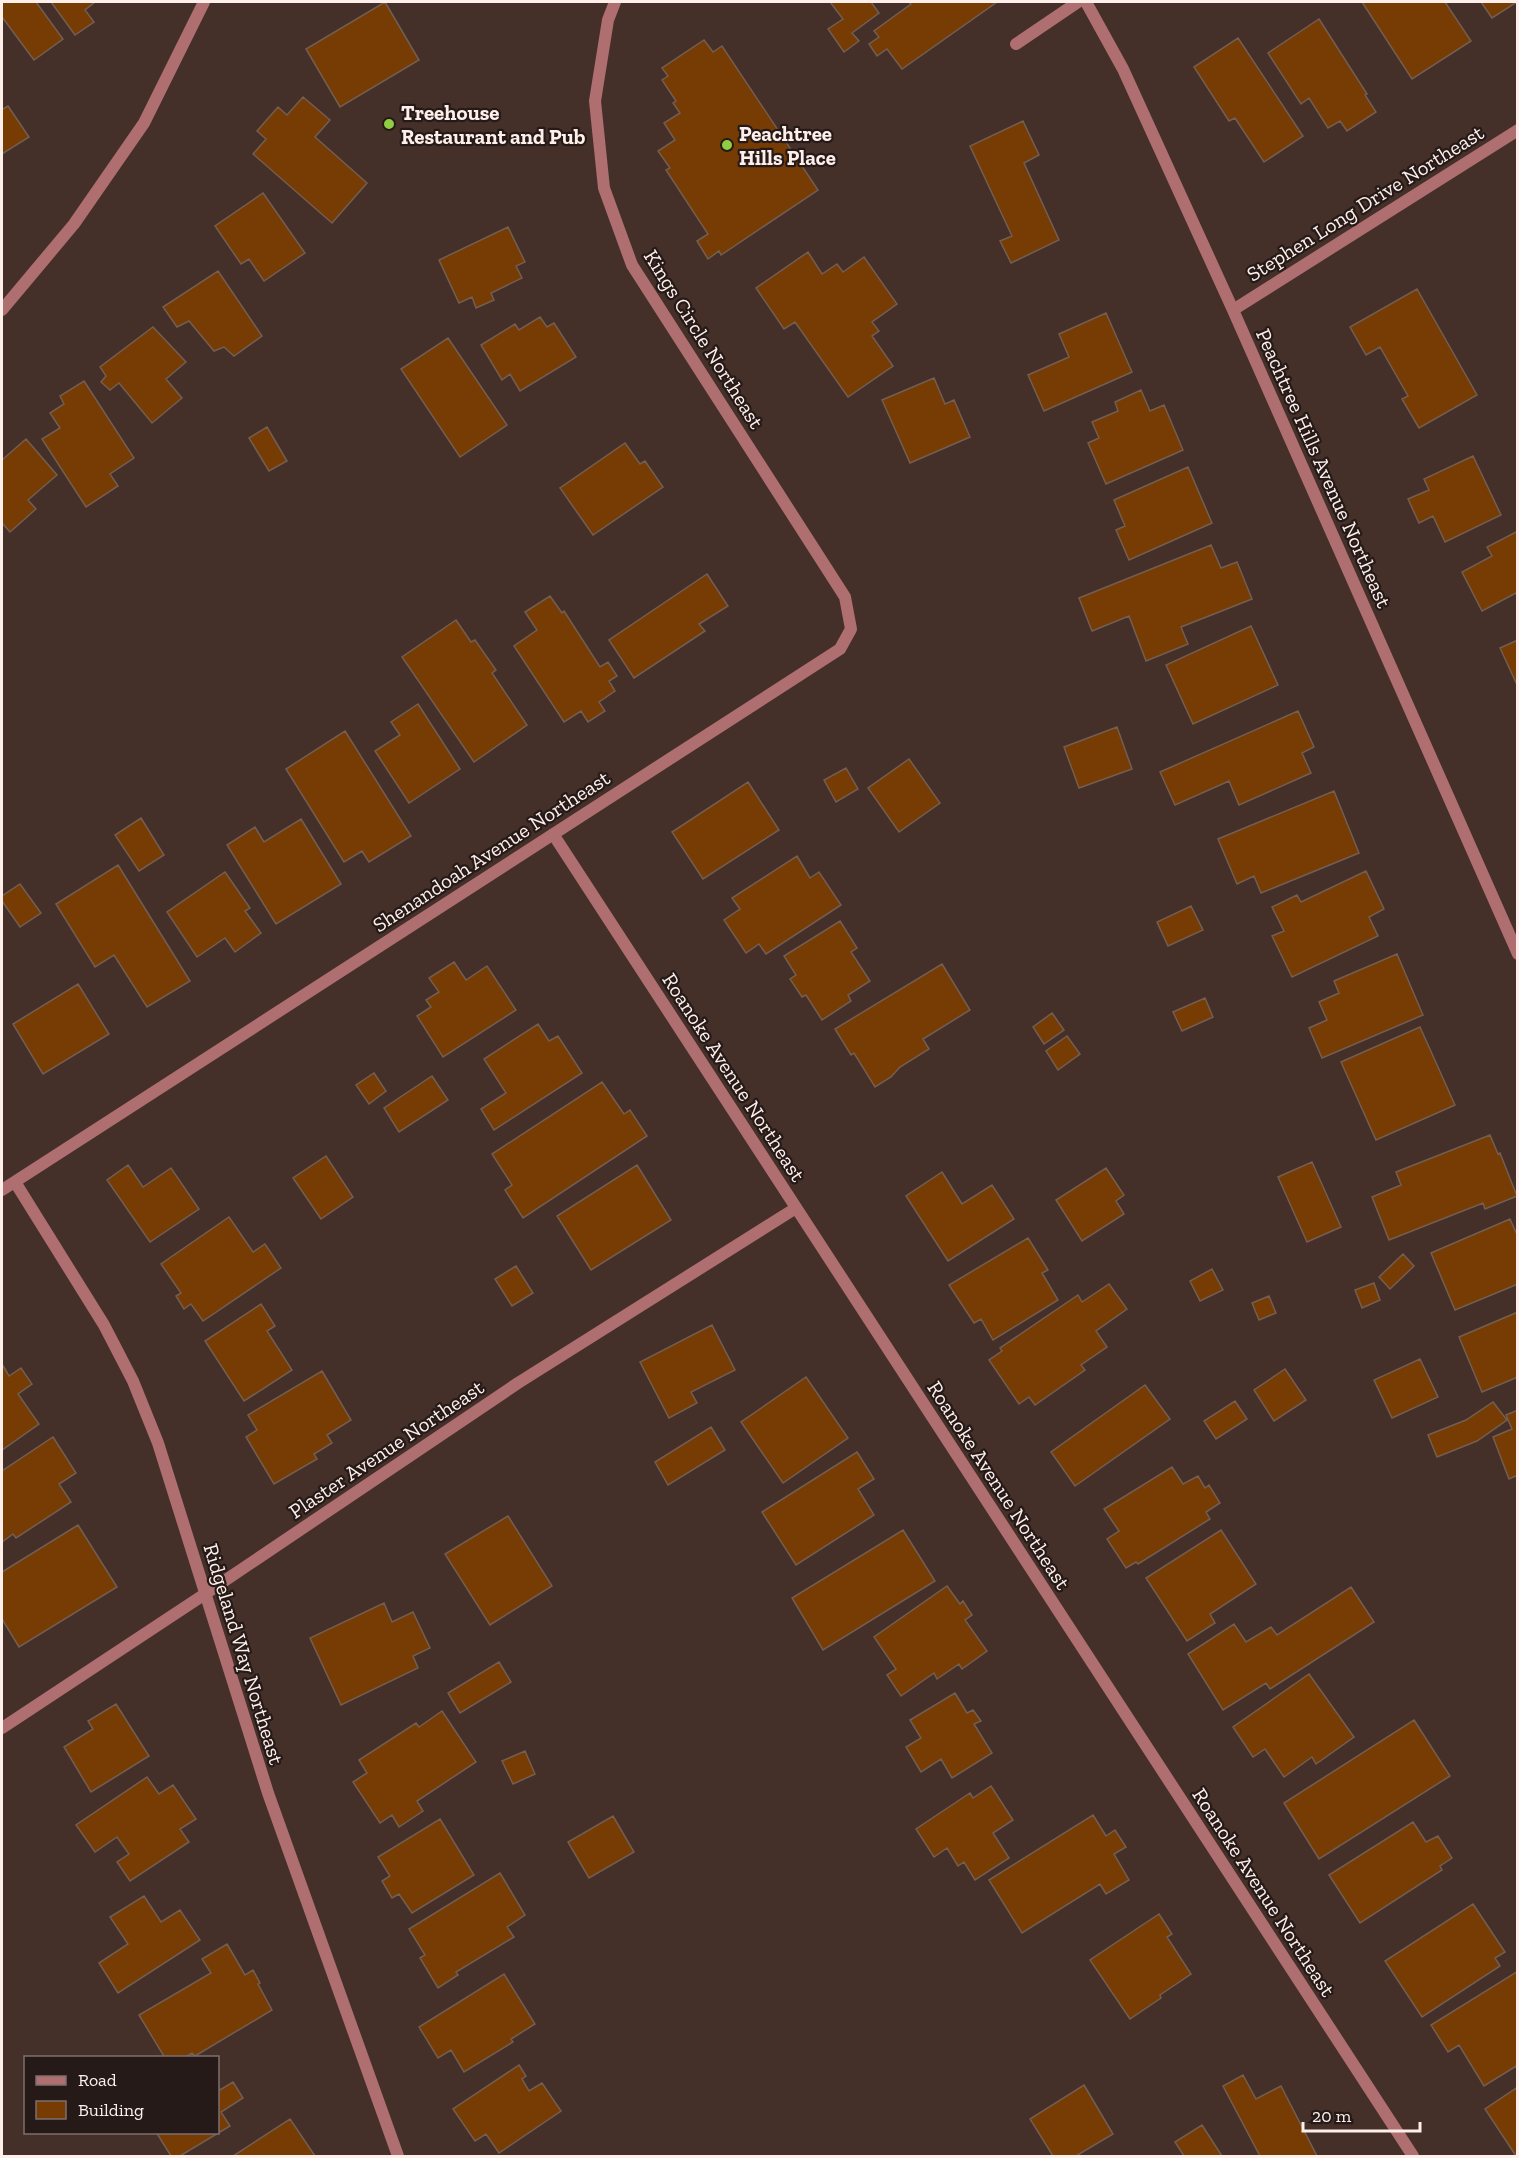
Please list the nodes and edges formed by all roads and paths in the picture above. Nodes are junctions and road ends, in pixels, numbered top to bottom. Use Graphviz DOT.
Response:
graph roads {
  1 [pos="204,2"];
  2 [pos="615,2"];
  3 [pos="1078,2"];
  4 [pos="1086,2"];
  5 [pos="1016,44"];
  6 [pos="1518,130"];
  7 [pos="1233,309"];
  8 [pos="2,310"];
  9 [pos="771,482"];
  10 [pos="553,834"];
  11 [pos="1518,954"];
  12 [pos="15,1182"];
  13 [pos="2,1190"];
  14 [pos="796,1208"];
  15 [pos="205,1594"];
  16 [pos="2,1728"];
  17 [pos="398,2157"];
  18 [pos="1413,2157"];
  1 -- 8 [label="street"];
  2 -- 9 [label="street, Kings Circle Northeast"];
  3 -- 5 [label="street"];
  4 -- 7 [label="street, Peachtree Hills Avenue Northeast"];
  6 -- 7 [label="street, Stephen Long Drive Northeast"];
  7 -- 11 [label="street, Peachtree Hills Avenue Northeast"];
  9 -- 10 [label="street, Shenandoah Avenue Northeast"];
  10 -- 12 [label="street, Shenandoah Avenue Northeast"];
  10 -- 14 [label="street, Roanoke Avenue Northeast"];
  12 -- 13 [label="street, Shenandoah Avenue Northeast"];
  12 -- 15 [label="street, Ridgeland Way Northeast"];
  14 -- 15 [label="street, Plaster Avenue Northeast"];
  14 -- 18 [label="street, Roanoke Avenue Northeast"];
  15 -- 16 [label="street, Plaster Avenue Northeast"];
  15 -- 17 [label="street, Ridgeland Way Northeast"];
}
